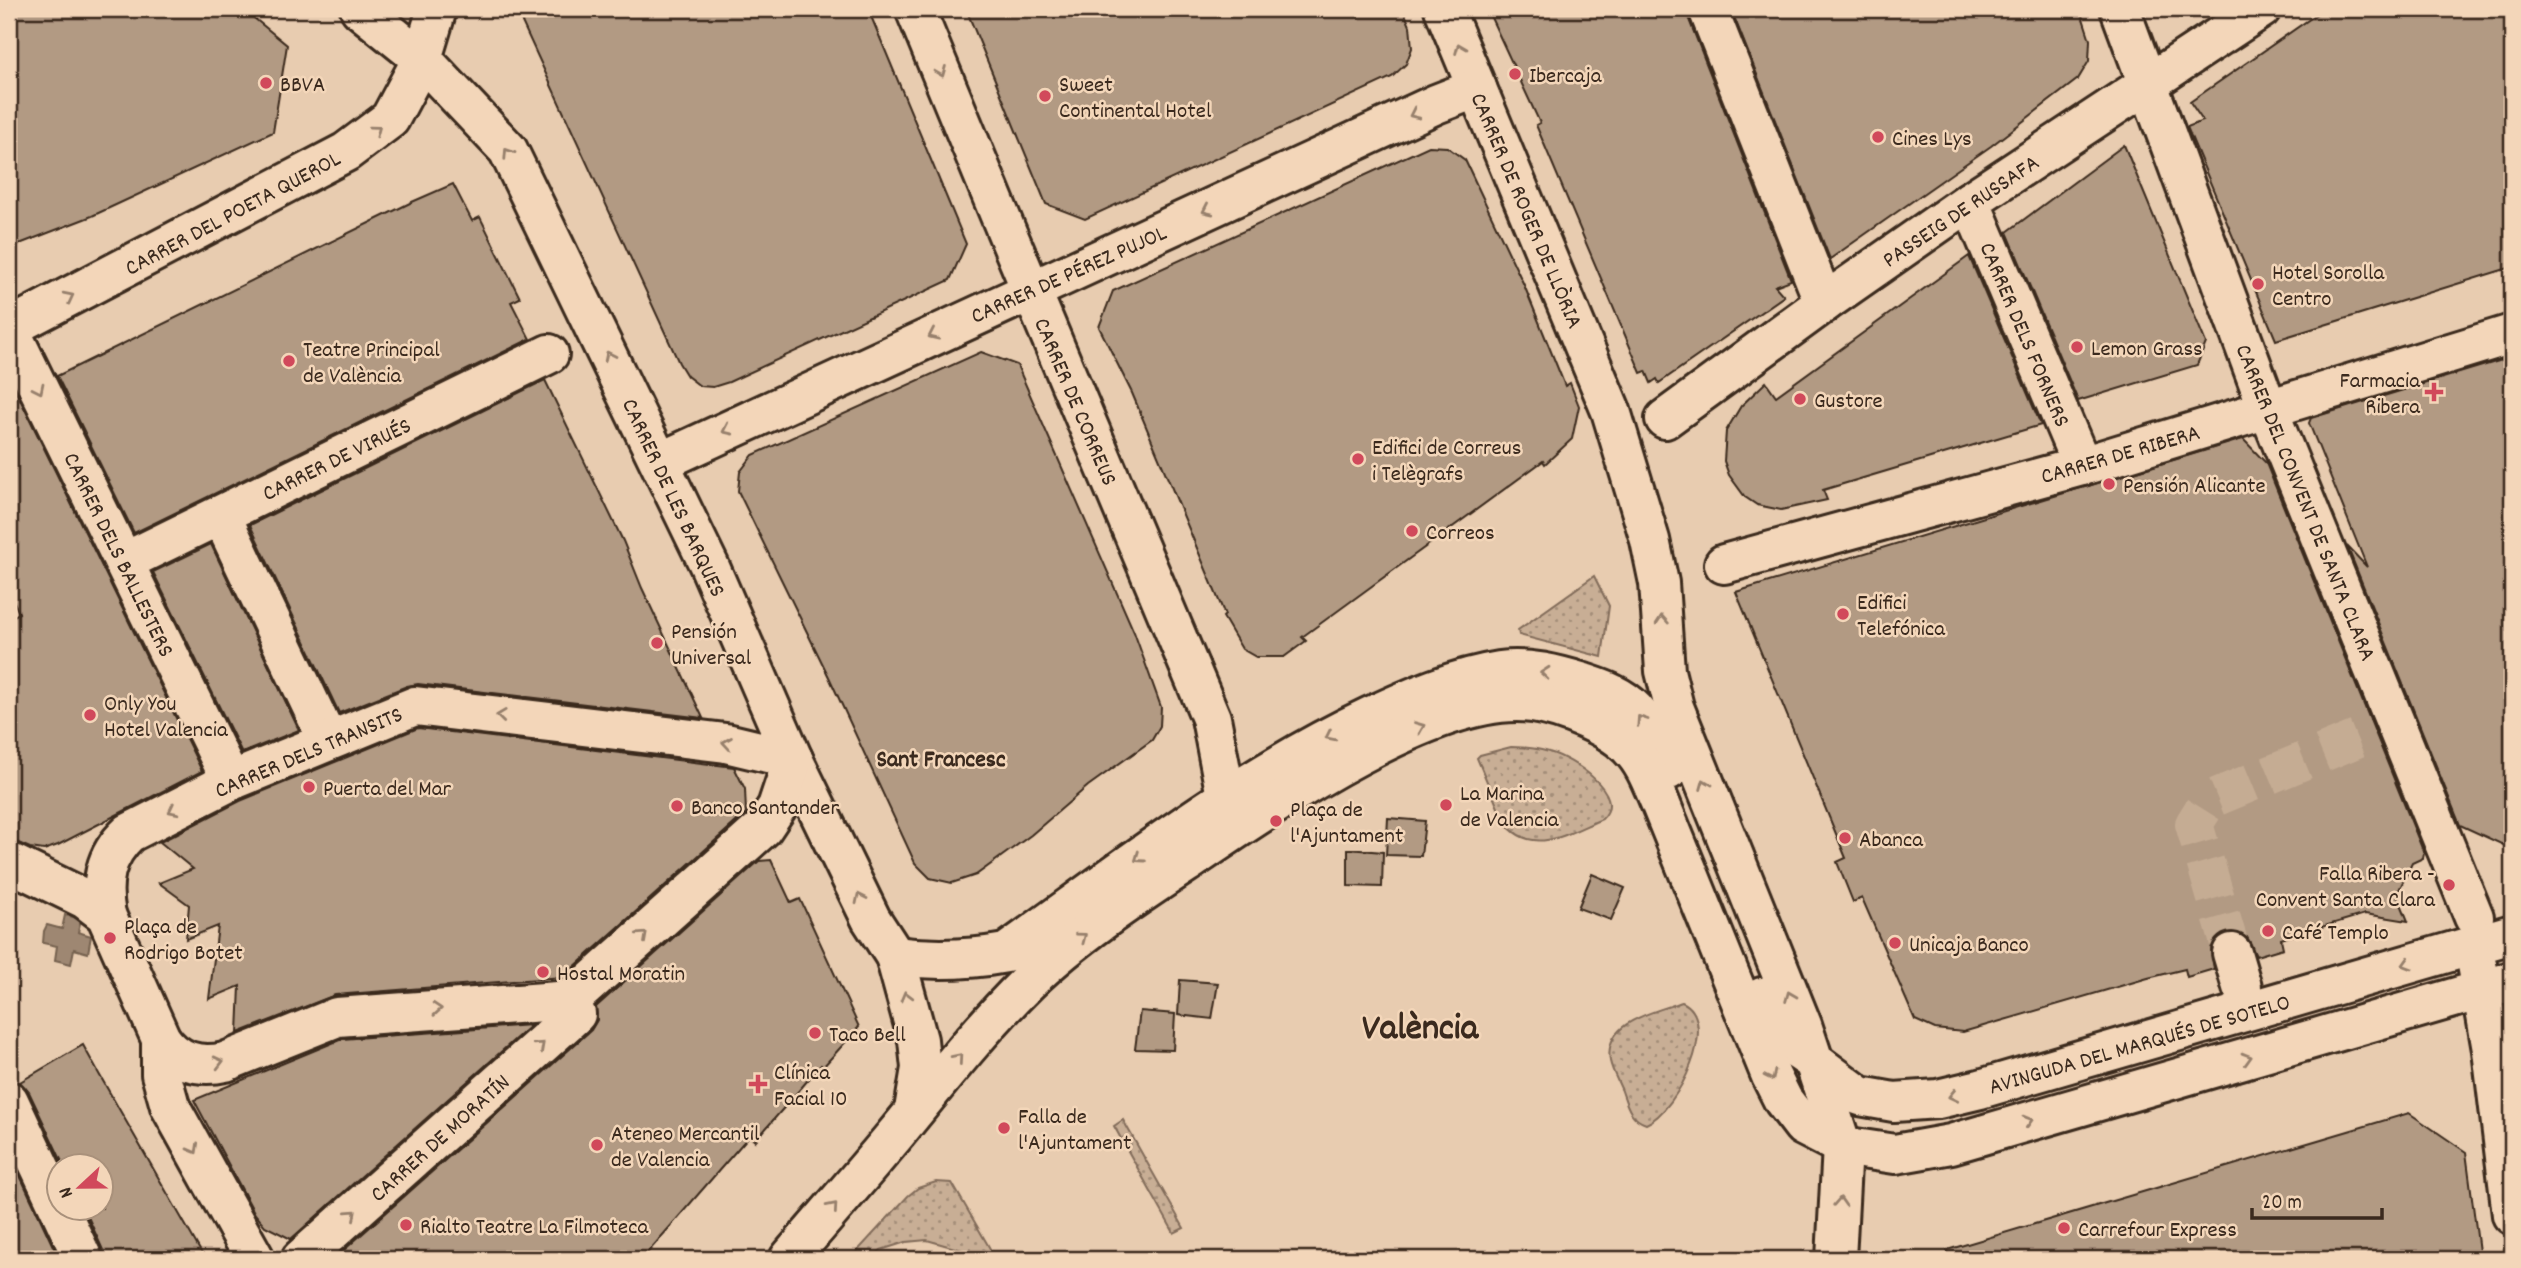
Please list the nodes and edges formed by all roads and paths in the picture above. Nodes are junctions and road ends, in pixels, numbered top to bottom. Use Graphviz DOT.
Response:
graph roads {
  1 [pos="360,9"];
  2 [pos="437,9"];
  3 [pos="915,9"];
  4 [pos="1444,9"];
  5 [pos="1708,9"];
  6 [pos="2120,9"];
  7 [pos="2261,9"];
  8 [pos="422,59"];
  9 [pos="2147,85"];
  10 [pos="1477,88"];
  11 [pos="1970,201"];
  12 [pos="1031,291"];
  13 [pos="1824,303"];
  14 [pos="9,328"];
  15 [pos="2512,334"];
  16 [pos="549,354"];
  17 [pos="2269,409"];
  18 [pos="1665,419"];
  19 [pos="660,462"];
  20 [pos="2082,466"];
  21 [pos="221,515"];
  22 [pos="124,562"];
  23 [pos="1724,564"];
  24 [pos="328,741"];
  25 [pos="793,759"];
  26 [pos="231,781"];
  27 [pos="1226,796"];
  28 [pos="18,867"];
  29 [pos="106,915"];
  30 [pos="2473,931"];
  31 [pos="2512,934"];
  32 [pos="895,956"];
  33 [pos="2498,985"];
  34 [pos="575,1006"];
  35 [pos="161,1039"];
  36 [pos="1812,1060"];
  37 [pos="9,1101"];
  38 [pos="914,1111"];
  39 [pos="1842,1146"];
  40 [pos="2512,1215"];
  41 [pos="83,1259"];
  42 [pos="255,1259"];
  43 [pos="301,1259"];
  44 [pos="789,1259"];
  45 [pos="1836,1259"];
  1 -- 8 [label="street, CARRER DE LES BARQUES"];
  2 -- 8 [label="street, CARRER DEL POETA QUEROL"];
  3 -- 12 [label="street, CARRER DE CORREUS, one-way"];
  10 -- 4 [label="street, CARRER DE ROGER DE LLÒRIA, one-way"];
  5 -- 13 [label="street"];
  6 -- 9 [label="street, CARRER DEL CONVENT DE SANTA CLARA"];
  7 -- 9 [label="street, PASSEIG DE RUSSAFA"];
  14 -- 8 [label="street, CARRER DEL POETA QUEROL, one-way"];
  19 -- 8 [label="street, CARRER DE LES BARQUES, one-way"];
  9 -- 11 [label="street, PASSEIG DE RUSSAFA"];
  9 -- 17 [label="street, CARRER DEL CONVENT DE SANTA CLARA"];
  10 -- 12 [label="street, CARRER DE PÉREZ PUJOL, one-way"];
  36 -- 10 [label="street, CARRER DE ROGER DE LLÒRIA, one-way"];
  11 -- 13 [label="street, PASSEIG DE RUSSAFA"];
  11 -- 20 [label="street, CARRER DELS FORNERS"];
  12 -- 19 [label="street, CARRER DE PÉREZ PUJOL, one-way"];
  12 -- 27 [label="street, CARRER DE CORREUS"];
  13 -- 18 [label="street, PASSEIG DE RUSSAFA"];
  14 -- 22 [label="street, CARRER DELS BALLESTERS, one-way"];
  15 -- 17 [label="street, CARRER DE RIBERA"];
  16 -- 21 [label="street, CARRER DE VIRUÉS"];
  17 -- 20 [label="street, CARRER DE RIBERA"];
  17 -- 30 [label="street, CARRER DEL CONVENT DE SANTA CLARA"];
  19 -- 25 [label="street, CARRER DE LES BARQUES"];
  20 -- 23 [label="street, CARRER DE RIBERA"];
  21 -- 22 [label="street, CARRER DE VIRUÉS"];
  21 -- 24 [label="street"];
  22 -- 26 [label="street, CARRER DELS BALLESTERS"];
  25 -- 24 [label="street, CARRER DELS TRANSITS, one-way"];
  24 -- 26 [label="street, CARRER DELS TRANSITS"];
  32 -- 25 [label="street, CARRER DE LES BARQUES, one-way"];
  34 -- 25 [label="street, CARRER DE MORATÍN, one-way"];
  26 -- 29 [label="street, CARRER DELS TRANSITS, one-way"];
  27 -- 32 [label="street, one-way"];
  36 -- 27 [label="street, one-way"];
  28 -- 29 [label="street"];
  29 -- 35 [label="street"];
  30 -- 31 [label="street, AVINGUDA DEL MARQUÉS DE SOTELO"];
  30 -- 33 [label="street"];
  30 -- 36 [label="street, AVINGUDA DEL MARQUÉS DE SOTELO, one-way"];
  38 -- 32 [label="street, one-way"];
  39 -- 33 [label="street, AVINGUDA DEL MARQUÉS DE SOTELO, one-way"];
  33 -- 40 [label="street"];
  35 -- 34 [label="street, one-way"];
  43 -- 34 [label="street, CARRER DE MORATÍN, one-way"];
  35 -- 42 [label="street, one-way"];
  36 -- 39 [label="street"];
  37 -- 41 [label="street"];
  38 -- 39 [label="street, one-way"];
  44 -- 38 [label="street, one-way"];
  45 -- 39 [label="street, one-way"];
}
